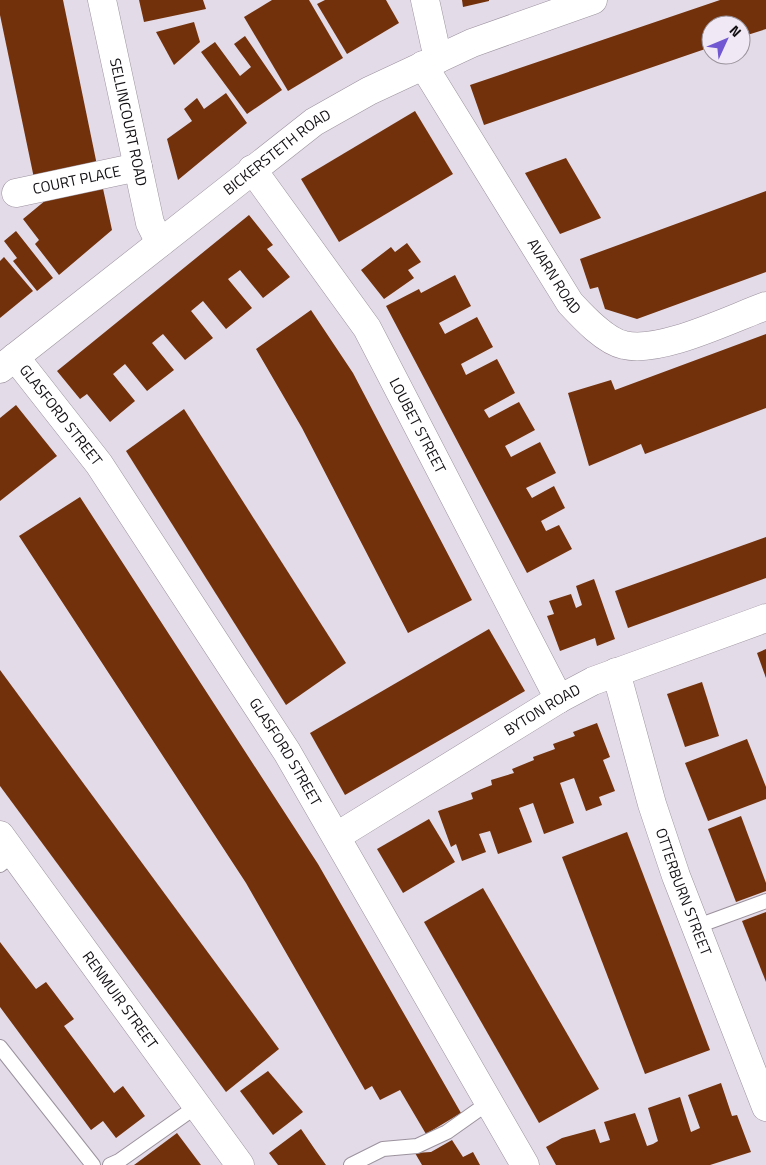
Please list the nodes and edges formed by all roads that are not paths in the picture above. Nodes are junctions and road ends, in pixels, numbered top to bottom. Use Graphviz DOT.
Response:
graph roads {
  1 [pos="102,0"];
  2 [pos="425,0"];
  3 [pos="593,0"];
  4 [pos="430,62"];
  5 [pos="138,167"];
  6 [pos="252,169"];
  7 [pos="16,194"];
  8 [pos="160,243"];
  9 [pos="766,306"];
  10 [pos="8,363"];
  11 [pos="766,618"];
  12 [pos="616,672"];
  13 [pos="559,699"];
  14 [pos="337,836"];
  15 [pos="5,851"];
  16 [pos="766,900"];
  17 [pos="695,927"];
  18 [pos="0,1047"];
  19 [pos="488,1103"];
  20 [pos="197,1106"];
  21 [pos="766,1107"];
  22 [pos="92,1165"];
  23 [pos="110,1165"];
  24 [pos="240,1165"];
  25 [pos="352,1165"];
  26 [pos="525,1165"];
  1 -- 5 [label="street, SELLINCOURT ROAD"];
  2 -- 4 [label="street, AVARN ROAD"];
  3 -- 4 [label="street, BICKERSTETH ROAD"];
  4 -- 6 [label="street, BICKERSTETH ROAD"];
  4 -- 9 [label="street, AVARN ROAD"];
  5 -- 7 [label="street, COURT PLACE"];
  5 -- 8 [label="street, SELLINCOURT ROAD"];
  6 -- 8 [label="street, BICKERSTETH ROAD"];
  6 -- 13 [label="street, LOUBET STREET"];
  8 -- 10 [label="street, BICKERSTETH ROAD"];
  10 -- 14 [label="street, GLASFORD STREET"];
  11 -- 12 [label="street, BYTON ROAD"];
  12 -- 13 [label="street, BYTON ROAD"];
  12 -- 17 [label="street, OTTERBURN STREET"];
  13 -- 14 [label="street, BYTON ROAD"];
  14 -- 19 [label="street, GLASFORD STREET"];
  15 -- 20 [label="street, RENMUIR STREET"];
  16 -- 17 [label="lane"];
  17 -- 21 [label="street, OTTERBURN STREET"];
  18 -- 22 [label="lane"];
  19 -- 25 [label="lane"];
  19 -- 26 [label="street, GLASFORD STREET"];
  20 -- 23 [label="lane"];
  20 -- 24 [label="street, RENMUIR STREET"];
}
